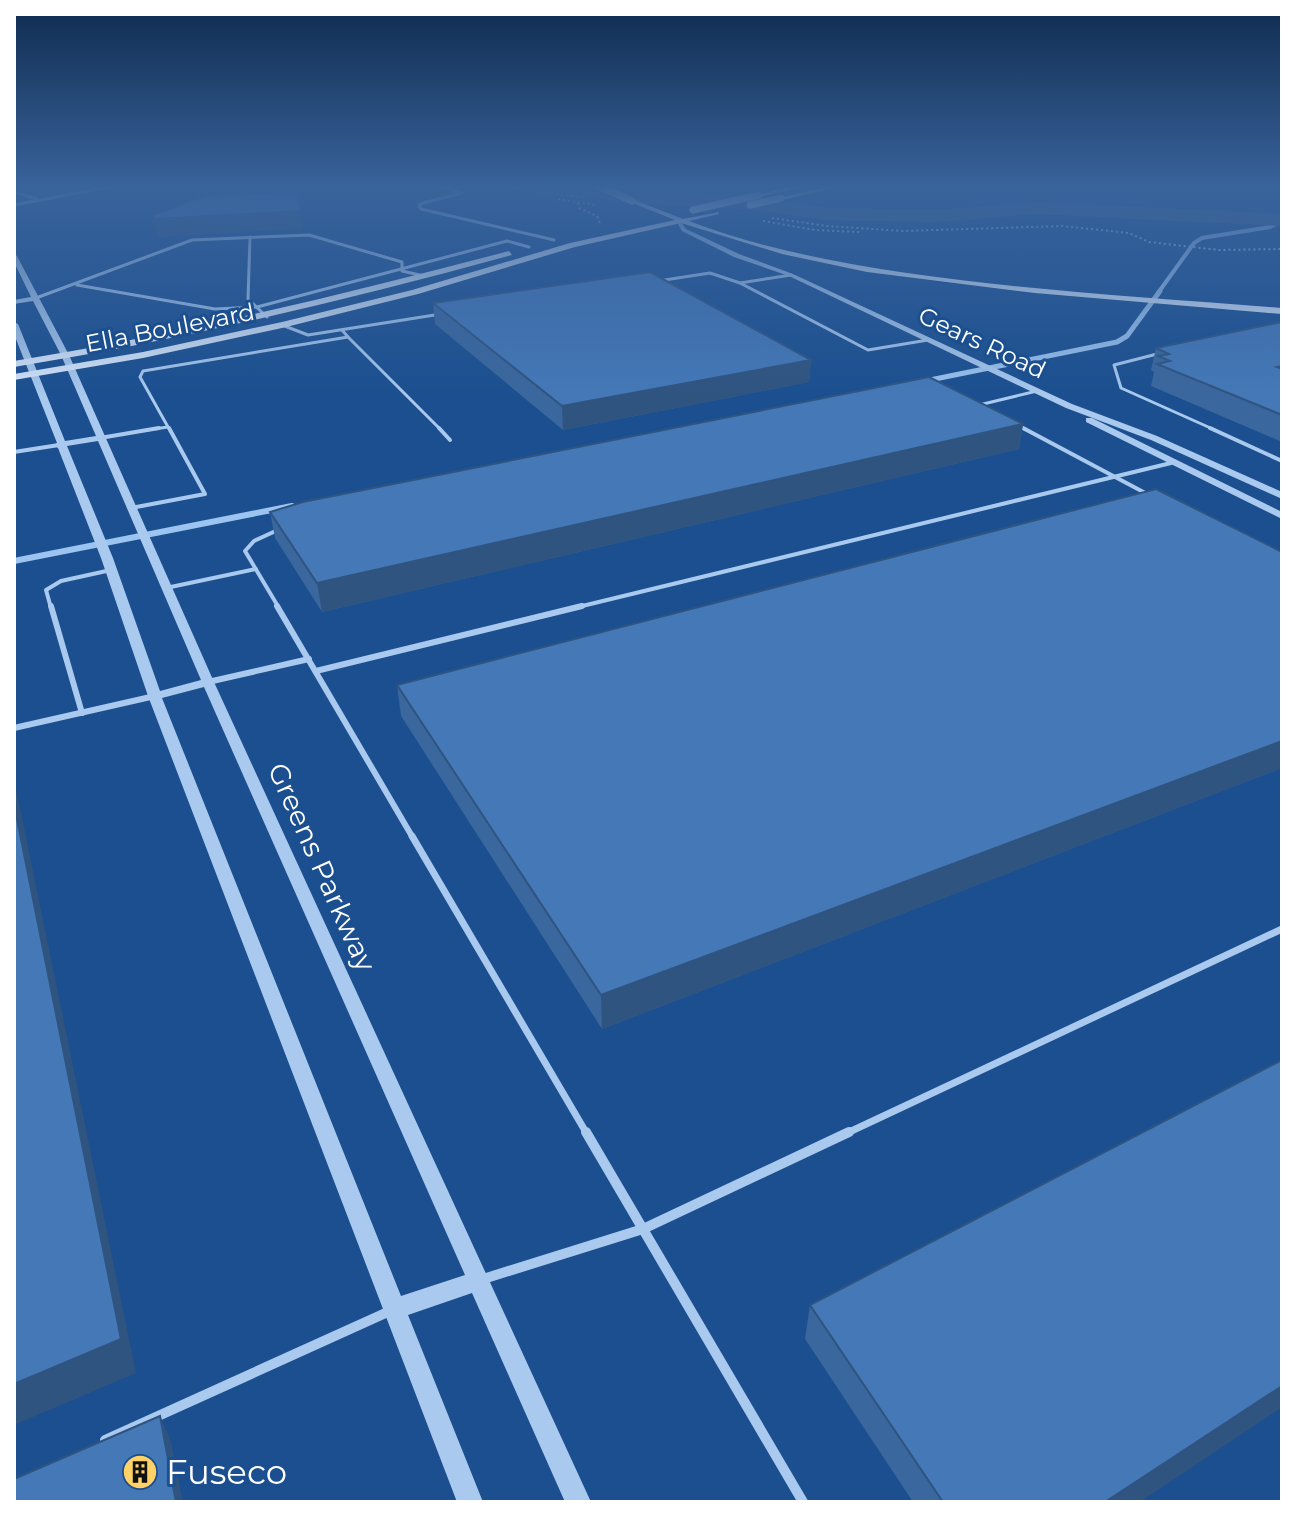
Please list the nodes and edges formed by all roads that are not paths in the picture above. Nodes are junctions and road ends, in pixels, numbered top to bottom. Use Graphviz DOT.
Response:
graph roads {
  1 [pos="14,256"];
  2 [pos="152,256"];
  3 [pos="249,256"];
  4 [pos="380,256"];
  5 [pos="455,256"];
  6 [pos="499,256"];
  7 [pos="538,256"];
  8 [pos="738,256"];
  9 [pos="792,256"];
  10 [pos="810,256"];
  11 [pos="402,271"];
  12 [pos="791,275"];
  13 [pos="425,277"];
  14 [pos="448,283"];
  15 [pos="644,283"];
  16 [pos="740,283"];
  17 [pos="77,285"];
  18 [pos="36,298"];
  19 [pos="14,302"];
  20 [pos="257,307"];
  21 [pos="1282,311"];
  22 [pos="450,313"];
  23 [pos="267,317"];
  24 [pos="282,325"];
  25 [pos="15,329"];
  26 [pos="342,330"];
  27 [pos="348,337"];
  28 [pos="928,340"];
  29 [pos="1162,353"];
  30 [pos="65,355"];
  31 [pos="28,361"];
  32 [pos="14,364"];
  33 [pos="71,368"];
  34 [pos="32,374"];
  35 [pos="14,377"];
  36 [pos="1037,391"];
  37 [pos="1069,406"];
  38 [pos="992,412"];
  39 [pos="1006,419"];
  40 [pos="168,427"];
  41 [pos="100,438"];
  42 [pos="450,440"];
  43 [pos="59,445"];
  44 [pos="14,452"];
  45 [pos="1282,461"];
  46 [pos="1171,463"];
  47 [pos="1112,476"];
  48 [pos="1282,496"];
  49 [pos="1154,498"];
  50 [pos="131,508"];
  51 [pos="1282,516"];
  52 [pos="293,527"];
  53 [pos="109,564"];
  54 [pos="256,569"];
  55 [pos="166,588"];
  56 [pos="309,659"];
  57 [pos="316,671"];
  58 [pos="208,682"];
  59 [pos="155,696"];
  60 [pos="82,713"];
  61 [pos="14,728"];
  62 [pos="1282,929"];
  63 [pos="643,1229"];
  64 [pos="478,1281"];
  65 [pos="394,1309"];
  66 [pos="99,1443"];
  67 [pos="470,1502"];
  68 [pos="578,1502"];
  69 [pos="803,1502"];
  1 -- 18 [label="street, Greens Parkway"];
  2 -- 17 [label="lane"];
  3 -- 20 [label="lane"];
  4 -- 11 [label="lane"];
  5 -- 11 [label="lane"];
  6 -- 13 [label="main road, Ella Boulevard"];
  7 -- 14 [label="main road, Ella Boulevard"];
  8 -- 12 [label="street, Gears Road"];
  9 -- 12 [label="street"];
  10 -- 21 [label="main road, Gears Road"];
  11 -- 13 [label="lane"];
  11 -- 20 [label="lane"];
  12 -- 16 [label="lane"];
  12 -- 28 [label="street, Gears Road"];
  13 -- 14 [label="main road"];
  13 -- 23 [label="main road, Ella Boulevard"];
  14 -- 24 [label="main road, Ella Boulevard"];
  15 -- 16 [label="lane"];
  16 -- 28 [label="lane"];
  17 -- 18 [label="lane"];
  17 -- 20 [label="lane"];
  18 -- 19 [label="street"];
  18 -- 30 [label="street, Greens Parkway"];
  20 -- 23 [label="lane"];
  22 -- 26 [label="lane"];
  23 -- 24 [label="main road"];
  23 -- 30 [label="main road, Ella Boulevard"];
  24 -- 26 [label="lane"];
  24 -- 33 [label="main road, Ella Boulevard"];
  25 -- 31 [label="street"];
  26 -- 27 [label="lane"];
  27 -- 40 [label="lane"];
  27 -- 42 [label="lane"];
  28 -- 36 [label="street, Gears Road"];
  29 -- 45 [label="lane"];
  30 -- 31 [label="main road, Ella Boulevard"];
  30 -- 33 [label="street, Greens Parkway"];
  31 -- 32 [label="main road, Ella Boulevard"];
  31 -- 34 [label="street"];
  33 -- 34 [label="main road, Ella Boulevard"];
  33 -- 41 [label="street, Greens Parkway"];
  34 -- 35 [label="main road, Ella Boulevard"];
  34 -- 43 [label="street"];
  36 -- 37 [label="street, Gears Road"];
  36 -- 38 [label="lane"];
  37 -- 46 [label="street, Gears Road"];
  37 -- 48 [label="street, Gears Road"];
  39 -- 47 [label="lane"];
  40 -- 41 [label="lane"];
  40 -- 50 [label="lane"];
  41 -- 43 [label="street"];
  41 -- 50 [label="street, Greens Parkway"];
  43 -- 44 [label="lane"];
  43 -- 53 [label="street"];
  46 -- 47 [label="lane"];
  46 -- 51 [label="street, Gears Road"];
  47 -- 49 [label="lane"];
  47 -- 57 [label="lane"];
  50 -- 55 [label="street, Greens Parkway"];
  52 -- 54 [label="lane"];
  53 -- 59 [label="street"];
  53 -- 60 [label="lane"];
  54 -- 55 [label="lane"];
  54 -- 56 [label="lane"];
  55 -- 58 [label="street, Greens Parkway"];
  56 -- 57 [label="lane"];
  56 -- 58 [label="lane"];
  57 -- 63 [label="lane"];
  58 -- 59 [label="street"];
  58 -- 64 [label="street, Greens Parkway"];
  59 -- 60 [label="lane"];
  59 -- 65 [label="street"];
  60 -- 61 [label="lane"];
  62 -- 63 [label="lane"];
  63 -- 64 [label="lane"];
  63 -- 69 [label="lane"];
  64 -- 65 [label="street"];
  64 -- 68 [label="street, Greens Parkway"];
  65 -- 66 [label="lane"];
  65 -- 67 [label="street"];
}
